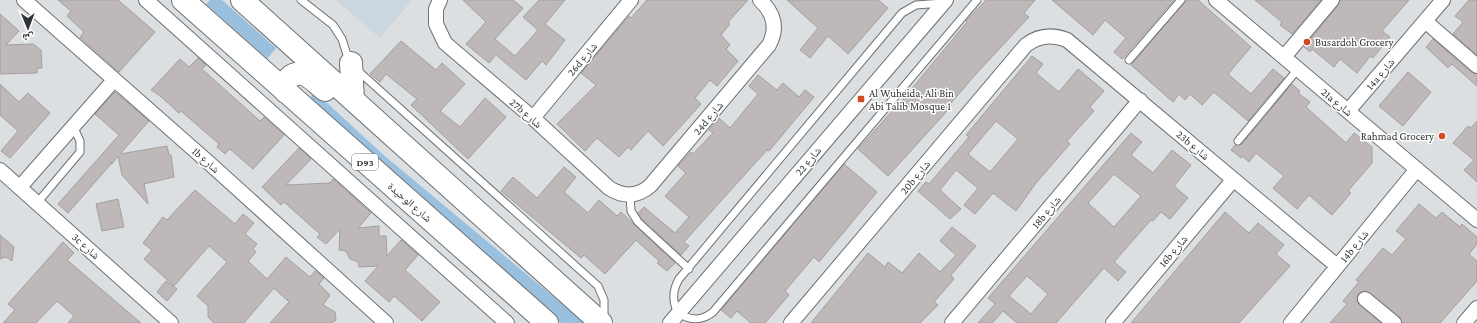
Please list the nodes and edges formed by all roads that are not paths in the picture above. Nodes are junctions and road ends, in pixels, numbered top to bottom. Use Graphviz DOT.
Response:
graph roads {
  1 [pos="24,0"];
  2 [pos="146,0"];
  3 [pos="183,0"];
  4 [pos="242,0"];
  5 [pos="301,0"];
  6 [pos="440,0"];
  7 [pos="631,0"];
  8 [pos="760,0"];
  9 [pos="977,0"];
  10 [pos="1181,0"];
  11 [pos="1216,0"];
  12 [pos="1332,0"];
  13 [pos="1442,0"];
  14 [pos="944,2"];
  15 [pos="1424,21"];
  16 [pos="1043,36"];
  17 [pos="1284,57"];
  18 [pos="1129,60"];
  19 [pos="351,63"];
  20 [pos="1477,66"];
  21 [pos="1298,69"];
  22 [pos="114,80"];
  23 [pos="286,92"];
  24 [pos="353,100"];
  25 [pos="1140,100"];
  26 [pos="1348,112"];
  27 [pos="532,118"];
  28 [pos="73,126"];
  29 [pos="393,136"];
  30 [pos="1238,141"];
  31 [pos="1417,169"];
  32 [pos="0,170"];
  33 [pos="1233,180"];
  34 [pos="20,187"];
  35 [pos="630,195"];
  36 [pos="38,203"];
  37 [pos="1477,220"];
  38 [pos="1337,266"];
  39 [pos="688,269"];
  40 [pos="1365,299"];
  41 [pos="1477,308"];
  42 [pos="674,318"];
  43 [pos="171,323"];
  44 [pos="386,323"];
  45 [pos="507,323"];
  46 [pos="548,323"];
  47 [pos="603,323"];
  48 [pos="791,323"];
  49 [pos="952,323"];
  50 [pos="1113,323"];
  51 [pos="1290,323"];
  52 [pos="1394,323"];
  53 [pos="1464,323"];
  1 -- 22 [label="street, 1b شارع"];
  2 -- 45 [label="street"];
  3 -- 23 [label="main road, شارع الوحيدة / D93"];
  4 -- 24 [label="main road"];
  5 -- 19 [label="lane"];
  6 -- 27 [label="street, 27b شارع"];
  7 -- 27 [label="street, 26d شارع"];
  8 -- 35 [label="street, 24d شارع"];
  9 -- 42 [label="lane"];
  10 -- 18 [label="lane"];
  11 -- 17 [label="street, 21a شارع"];
  12 -- 17 [label="street"];
  13 -- 15 [label="street, 14a شارع"];
  14 -- 39 [label="lane"];
  14 -- 42 [label="street, شارع 22"];
  15 -- 20 [label="street"];
  15 -- 26 [label="street, 14a شارع"];
  16 -- 25 [label="street, 23b شارع"];
  16 -- 48 [label="street, 20b شارع"];
  17 -- 21 [label="street, 21a شارع"];
  19 -- 24 [label="main road"];
  19 -- 47 [label="lane"];
  21 -- 26 [label="street, 21a شارع"];
  21 -- 30 [label="lane"];
  22 -- 28 [label="street"];
  22 -- 44 [label="street, 1b شارع"];
  23 -- 29 [label="main road"];
  23 -- 46 [label="main road, شارع الوحيدة / D93"];
  24 -- 29 [label="main road"];
  25 -- 33 [label="street, 23b شارع"];
  25 -- 49 [label="street, 18b شارع"];
  26 -- 31 [label="street, 21a شارع"];
  27 -- 35 [label="street, 27b شارع"];
  28 -- 34 [label="street"];
  28 -- 36 [label="lane"];
  29 -- 47 [label="main road"];
  31 -- 37 [label="street, 21a شارع"];
  31 -- 38 [label="street, 14b شارع"];
  32 -- 34 [label="street, 3c شارع"];
  33 -- 38 [label="street, 23b شارع"];
  33 -- 50 [label="street, 16b شارع"];
  34 -- 36 [label="street, 3c شارع"];
  35 -- 39 [label="lane"];
  36 -- 43 [label="street, 3c شارع"];
  38 -- 51 [label="street, 14b شارع"];
  39 -- 42 [label="lane"];
  40 -- 52 [label="street"];
  41 -- 53 [label="street"];
}
